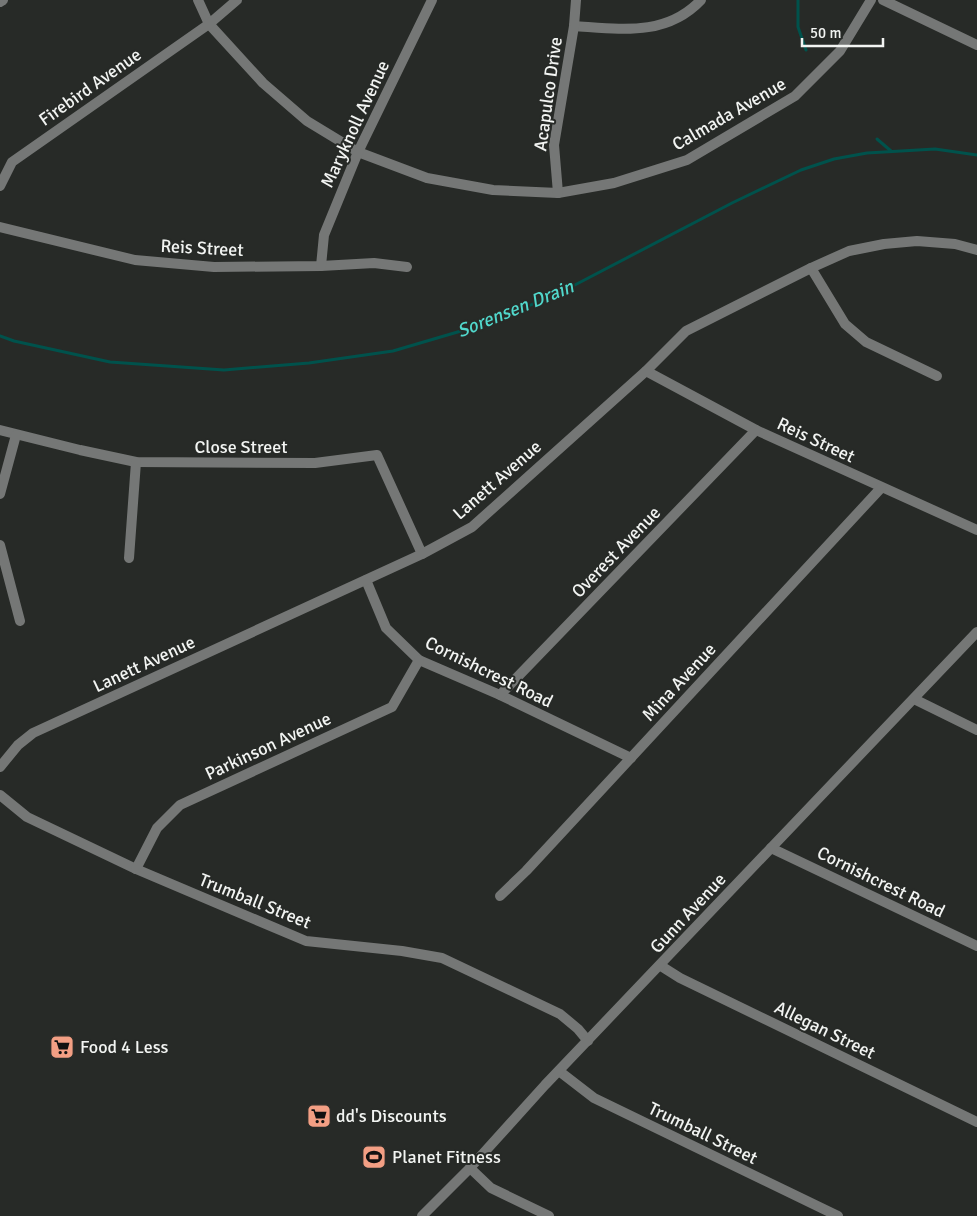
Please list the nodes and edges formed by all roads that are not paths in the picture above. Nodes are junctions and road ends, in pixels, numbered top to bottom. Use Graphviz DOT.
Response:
graph roads {
  1 [pos="198,0"];
  2 [pos="237,0"];
  3 [pos="432,0"];
  4 [pos="576,0"];
  5 [pos="701,0"];
  6 [pos="871,0"];
  7 [pos="883,0"];
  8 [pos="210,24"];
  9 [pos="574,26"];
  10 [pos="977,45"];
  11 [pos="358,152"];
  12 [pos="0,186"];
  13 [pos="558,192"];
  14 [pos="0,227"];
  15 [pos="977,250"];
  16 [pos="321,266"];
  17 [pos="407,266"];
  18 [pos="811,268"];
  19 [pos="646,371"];
  20 [pos="936,376"];
  21 [pos="0,430"];
  22 [pos="756,430"];
  23 [pos="16,435"];
  24 [pos="136,462"];
  25 [pos="881,488"];
  26 [pos="0,494"];
  27 [pos="977,530"];
  28 [pos="0,545"];
  29 [pos="422,554"];
  30 [pos="129,558"];
  31 [pos="366,580"];
  32 [pos="20,621"];
  33 [pos="977,632"];
  34 [pos="419,660"];
  35 [pos="500,695"];
  36 [pos="914,699"];
  37 [pos="977,730"];
  38 [pos="631,758"];
  39 [pos="0,767"];
  40 [pos="0,795"];
  41 [pos="771,848"];
  42 [pos="136,869"];
  43 [pos="500,896"];
  44 [pos="977,946"];
  45 [pos="661,966"];
  46 [pos="588,1041"];
  47 [pos="559,1071"];
  48 [pos="977,1122"];
  49 [pos="470,1168"];
  50 [pos="422,1216"];
  51 [pos="550,1216"];
  52 [pos="838,1216"];
  1 -- 8 [label="street, Calmada Avenue"];
  2 -- 8 [label="street"];
  3 -- 11 [label="street, Maryknoll Avenue"];
  4 -- 9 [label="street, Acapulco Drive"];
  5 -- 9 [label="street"];
  6 -- 13 [label="street, Calmada Avenue"];
  7 -- 10 [label="street"];
  8 -- 11 [label="street, Calmada Avenue"];
  8 -- 12 [label="street, Firebird Avenue"];
  9 -- 13 [label="street, Acapulco Drive"];
  11 -- 13 [label="street, Calmada Avenue"];
  11 -- 16 [label="street, Maryknoll Avenue"];
  14 -- 16 [label="street, Reis Street"];
  15 -- 18 [label="street, Lanett Avenue"];
  16 -- 17 [label="street, Reis Street"];
  18 -- 19 [label="street, Lanett Avenue"];
  18 -- 20 [label="street"];
  19 -- 22 [label="street, Reis Street"];
  19 -- 29 [label="street, Lanett Avenue"];
  21 -- 23 [label="street, Close Street"];
  22 -- 25 [label="street, Reis Street"];
  22 -- 35 [label="street, Overest Avenue"];
  23 -- 24 [label="street, Close Street"];
  23 -- 26 [label="street"];
  24 -- 29 [label="street, Close Street"];
  24 -- 30 [label="street"];
  25 -- 27 [label="street, Reis Street"];
  25 -- 38 [label="street, Mina Avenue"];
  28 -- 32 [label="street"];
  29 -- 31 [label="street, Lanett Avenue"];
  31 -- 34 [label="street, Cornishcrest Road"];
  31 -- 39 [label="street, Lanett Avenue"];
  33 -- 36 [label="street, Gunn Avenue"];
  34 -- 35 [label="street, Cornishcrest Road"];
  34 -- 42 [label="street, Parkinson Avenue"];
  35 -- 38 [label="street, Cornishcrest Road"];
  36 -- 37 [label="street"];
  36 -- 41 [label="street, Gunn Avenue"];
  38 -- 43 [label="street, Mina Avenue"];
  40 -- 42 [label="street, Trumball Street"];
  41 -- 44 [label="street, Cornishcrest Road"];
  41 -- 45 [label="street, Gunn Avenue"];
  42 -- 46 [label="street, Trumball Street"];
  45 -- 46 [label="street, Gunn Avenue"];
  45 -- 48 [label="street, Allegan Street"];
  46 -- 47 [label="street, Gunn Avenue"];
  47 -- 49 [label="street, Gunn Avenue"];
  47 -- 52 [label="street, Trumball Street"];
  49 -- 50 [label="street, Gunn Avenue"];
  49 -- 51 [label="street"];
}
